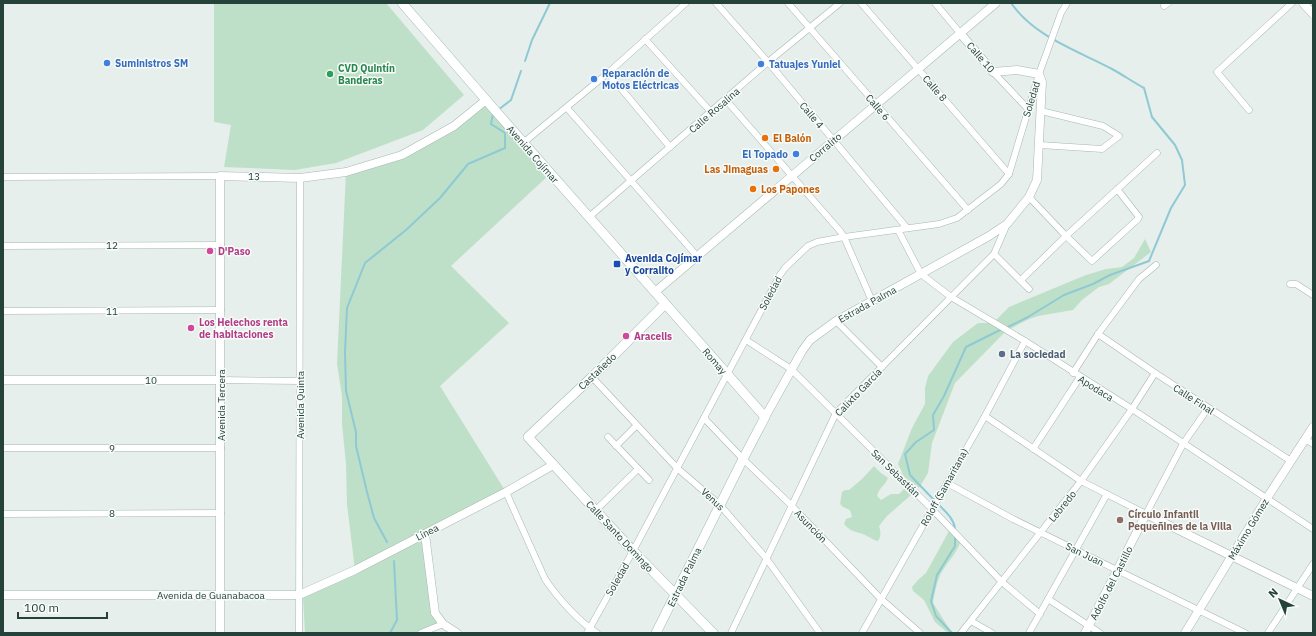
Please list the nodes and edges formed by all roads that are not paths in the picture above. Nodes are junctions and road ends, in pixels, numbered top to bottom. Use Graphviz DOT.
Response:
graph roads {
  1 [pos="402,3"];
  2 [pos="686,3"];
  3 [pos="716,3"];
  4 [pos="788,3"];
  5 [pos="840,3"];
  6 [pos="861,3"];
  7 [pos="935,3"];
  8 [pos="996,3"];
  9 [pos="1067,3"];
  10 [pos="1292,3"];
  11 [pos="1303,3"];
  12 [pos="1313,14"];
  13 [pos="810,28"];
  14 [pos="960,33"];
  15 [pos="645,39"];
  16 [pos="768,62"];
  17 [pos="918,69"];
  18 [pos="993,72"];
  19 [pos="608,73"];
  20 [pos="1039,74"];
  21 [pos="486,100"];
  22 [pos="726,100"];
  23 [pos="876,105"];
  24 [pos="567,108"];
  25 [pos="1028,109"];
  26 [pos="1250,110"];
  27 [pos="1041,111"];
  28 [pos="711,112"];
  29 [pos="834,140"];
  30 [pos="523,143"];
  31 [pos="1040,145"];
  32 [pos="670,147"];
  33 [pos="1157,153"];
  34 [pos="1009,174"];
  35 [pos="792,175"];
  36 [pos="220,176"];
  37 [pos="3,177"];
  38 [pos="300,178"];
  39 [pos="632,180"];
  40 [pos="1117,189"];
  41 [pos="1029,197"];
  42 [pos="968,210"];
  43 [pos="589,217"];
  44 [pos="1007,224"];
  45 [pos="907,228"];
  46 [pos="898,230"];
  47 [pos="1066,236"];
  48 [pos="844,237"];
  49 [pos="221,245"];
  50 [pos="3,246"];
  51 [pos="994,254"];
  52 [pos="697,256"];
  53 [pos="1156,265"];
  54 [pos="921,274"];
  55 [pos="1021,280"];
  56 [pos="1290,284"];
  57 [pos="1029,289"];
  58 [pos="655,292"];
  59 [pos="1313,295"];
  60 [pos="952,297"];
  61 [pos="872,301"];
  62 [pos="665,304"];
  63 [pos="221,310"];
  64 [pos="3,311"];
  65 [pos="836,321"];
  66 [pos="1098,334"];
  67 [pos="746,340"];
  68 [pos="1025,341"];
  69 [pos="882,367"];
  70 [pos="791,369"];
  71 [pos="1073,373"];
  72 [pos="1155,373"];
  73 [pos="728,375"];
  74 [pos="592,377"];
  75 [pos="1080,377"];
  76 [pos="3,380"];
  77 [pos="221,380"];
  78 [pos="300,381"];
  79 [pos="1208,408"];
  80 [pos="1132,409"];
  81 [pos="836,414"];
  82 [pos="984,416"];
  83 [pos="765,417"];
  84 [pos="704,418"];
  85 [pos="636,426"];
  86 [pos="1313,427"];
  87 [pos="528,437"];
  88 [pos="608,438"];
  89 [pos="1305,439"];
  90 [pos="1183,444"];
  91 [pos="1313,444"];
  92 [pos="616,446"];
  93 [pos="3,448"];
  94 [pos="221,448"];
  95 [pos="1034,449"];
  96 [pos="743,459"];
  97 [pos="1290,462"];
  98 [pos="553,465"];
  99 [pos="677,468"];
  100 [pos="638,469"];
  101 [pos="648,480"];
  102 [pos="1081,482"];
  103 [pos="947,484"];
  104 [pos="506,492"];
  105 [pos="1107,494"];
  106 [pos="1267,498"];
  107 [pos="720,505"];
  108 [pos="791,505"];
  109 [pos="932,509"];
  110 [pos="596,510"];
  111 [pos="221,513"];
  112 [pos="3,514"];
  113 [pos="1146,514"];
  114 [pos="1313,529"];
  115 [pos="1041,532"];
  116 [pos="425,534"];
  117 [pos="1076,549"];
  118 [pos="633,551"];
  119 [pos="1232,556"];
  120 [pos="766,558"];
  121 [pos="1313,564"];
  122 [pos="1118,570"];
  123 [pos="1002,582"];
  124 [pos="1297,588"];
  125 [pos="676,594"];
  126 [pos="3,595"];
  127 [pos="220,595"];
  128 [pos="299,595"];
  129 [pos="1313,596"];
  130 [pos="881,599"];
  131 [pos="1048,599"];
  132 [pos="1199,610"];
  133 [pos="1040,614"];
  134 [pos="971,621"];
  135 [pos="443,624"];
  136 [pos="1087,629"];
  137 [pos="588,631"];
  138 [pos="220,633"];
  139 [pos="299,633"];
  140 [pos="421,633"];
  141 [pos="457,633"];
  142 [pos="597,633"];
  143 [pos="656,633"];
  144 [pos="713,633"];
  145 [pos="731,633"];
  146 [pos="820,633"];
  147 [pos="862,633"];
  148 [pos="920,633"];
  149 [pos="961,633"];
  150 [pos="992,633"];
  151 [pos="1030,633"];
  152 [pos="1100,633"];
  153 [pos="1185,633"];
  154 [pos="1245,633"];
  155 [pos="1268,633"];
  1 -- 21 [label="main road, Avenida Cojímar"];
  2 -- 15 [label="street"];
  3 -- 16 [label="street, Calle 4"];
  4 -- 13 [label="street, Calle 6"];
  5 -- 13 [label="street, Calle Rosalina"];
  6 -- 17 [label="street, Calle 8"];
  7 -- 14 [label="street, Calle 10"];
  8 -- 14 [label="street, Corralito"];
  9 -- 20 [label="street, Estrada Palma"];
  10 -- 26 [label="street"];
  11 -- 12 [label="street"];
  13 -- 16 [label="street, Calle Rosalina"];
  13 -- 23 [label="street, Calle 6"];
  14 -- 17 [label="street, Corralito"];
  14 -- 18 [label="street, Calle 10"];
  15 -- 19 [label="street"];
  15 -- 28 [label="street"];
  16 -- 22 [label="street, Calle Rosalina"];
  16 -- 29 [label="street, Calle 4"];
  17 -- 23 [label="street, Corralito"];
  17 -- 34 [label="street, Calle 8"];
  18 -- 20 [label="street"];
  18 -- 25 [label="street, Calle 10"];
  19 -- 24 [label="street"];
  19 -- 32 [label="street"];
  20 -- 25 [label="street, Soledad"];
  20 -- 27 [label="street, Estrada Palma"];
  21 -- 30 [label="main road, Avenida Cojímar"];
  21 -- 38 [label="street, 13"];
  22 -- 28 [label="street, Calle Rosalina"];
  22 -- 35 [label="street"];
  23 -- 29 [label="street, Corralito"];
  23 -- 42 [label="street, Calle 6"];
  24 -- 30 [label="street"];
  24 -- 39 [label="street"];
  25 -- 34 [label="street, Soledad"];
  27 -- 31 [label="street, Estrada Palma"];
  27 -- 31 [label="street"];
  28 -- 32 [label="street, Calle Rosalina"];
  29 -- 35 [label="street, Corralito"];
  29 -- 45 [label="street, Calle 4"];
  30 -- 43 [label="main road, Avenida Cojímar"];
  31 -- 41 [label="street, Estrada Palma"];
  32 -- 39 [label="street, Calle Rosalina"];
  33 -- 40 [label="street"];
  34 -- 42 [label="street, Soledad"];
  35 -- 48 [label="street"];
  35 -- 52 [label="street, Corralito"];
  36 -- 37 [label="street, 13"];
  36 -- 38 [label="street, 13"];
  36 -- 49 [label="street, Avenida Tercera"];
  38 -- 78 [label="street, Avenida Quinta"];
  39 -- 43 [label="street, Calle Rosalina"];
  39 -- 52 [label="street"];
  40 -- 47 [label="street"];
  40 -- 47 [label="street"];
  41 -- 44 [label="street, Estrada Palma"];
  41 -- 47 [label="street"];
  42 -- 45 [label="street, Soledad"];
  43 -- 58 [label="main road, Avenida Cojímar"];
  44 -- 51 [label="street, Calixto García"];
  44 -- 54 [label="street, Estrada Palma"];
  45 -- 46 [label="street, Soledad"];
  46 -- 48 [label="street, Soledad"];
  46 -- 54 [label="street, Apodaca"];
  47 -- 55 [label="street"];
  48 -- 61 [label="street"];
  48 -- 67 [label="street, Soledad"];
  49 -- 50 [label="street, 12"];
  49 -- 63 [label="street, Avenida Tercera"];
  51 -- 55 [label="street"];
  51 -- 60 [label="street, Calixto García"];
  52 -- 58 [label="street, Corralito"];
  53 -- 66 [label="street"];
  54 -- 60 [label="street, Apodaca"];
  54 -- 61 [label="street, Estrada Palma"];
  55 -- 57 [label="street"];
  56 -- 59 [label="street"];
  58 -- 62 [label="main road, Avenida Cojímar"];
  60 -- 68 [label="street, Apodaca"];
  60 -- 69 [label="street, Calixto García"];
  61 -- 65 [label="street, Estrada Palma"];
  62 -- 73 [label="main road, Romay"];
  62 -- 74 [label="main road, Castañedo"];
  63 -- 64 [label="street, 11"];
  63 -- 77 [label="street, Avenida Tercera"];
  65 -- 69 [label="street"];
  65 -- 70 [label="street, Estrada Palma"];
  66 -- 71 [label="street"];
  66 -- 72 [label="street, Calle Final"];
  67 -- 70 [label="street, San Sebastián"];
  67 -- 73 [label="street, Soledad"];
  68 -- 71 [label="street, Apodaca"];
  68 -- 82 [label="street, Roloff (Samaritana)"];
  69 -- 81 [label="street, Calixto García"];
  70 -- 81 [label="street, San Sebastián"];
  70 -- 83 [label="street, Estrada Palma"];
  71 -- 75 [label="street, Apodaca"];
  72 -- 79 [label="street, Calle Final"];
  72 -- 80 [label="street, Lebredo"];
  73 -- 83 [label="main road, Romay"];
  73 -- 84 [label="street, Soledad"];
  74 -- 85 [label="street, Venus"];
  74 -- 87 [label="main road, Castañedo"];
  75 -- 80 [label="street, Apodaca"];
  75 -- 95 [label="street"];
  76 -- 77 [label="street, 10"];
  77 -- 78 [label="street, 10"];
  77 -- 94 [label="street, Avenida Tercera"];
  78 -- 128 [label="street, Avenida Quinta"];
  79 -- 90 [label="street, Adolfo del Castillo"];
  79 -- 97 [label="street, Calle Final"];
  80 -- 90 [label="street, Apodaca"];
  80 -- 102 [label="street, Lebredo"];
  81 -- 108 [label="street, Calixto García"];
  81 -- 109 [label="street, San Sebastián"];
  82 -- 95 [label="street"];
  82 -- 103 [label="street, Roloff (Samaritana)"];
  83 -- 96 [label="main road, Estrada Palma"];
  84 -- 96 [label="street, Asunción"];
  84 -- 99 [label="street, Soledad"];
  85 -- 92 [label="street"];
  85 -- 99 [label="street, Venus"];
  86 -- 89 [label="street, Máximo Gómez"];
  87 -- 98 [label="main road, Calle Santo Domingo"];
  88 -- 92 [label="street"];
  89 -- 91 [label="street"];
  89 -- 97 [label="street, Máximo Gómez"];
  90 -- 106 [label="street, Apodaca"];
  90 -- 113 [label="street, Adolfo del Castillo"];
  92 -- 100 [label="street"];
  93 -- 94 [label="street, 9"];
  94 -- 111 [label="street, Avenida Tercera"];
  95 -- 102 [label="street"];
  96 -- 107 [label="main road, Estrada Palma"];
  96 -- 108 [label="street, Asunción"];
  97 -- 106 [label="street, Máximo Gómez"];
  98 -- 104 [label="street, Línea"];
  98 -- 110 [label="main road, Calle Santo Domingo"];
  99 -- 107 [label="street, Venus"];
  99 -- 118 [label="street, Soledad"];
  100 -- 101 [label="street"];
  100 -- 110 [label="street"];
  102 -- 105 [label="street"];
  102 -- 115 [label="street, Lebredo"];
  103 -- 109 [label="street, Roloff (Samaritana)"];
  103 -- 115 [label="street, San Juan"];
  104 -- 116 [label="street, Línea"];
  104 -- 137 [label="street"];
  105 -- 113 [label="street"];
  105 -- 117 [label="street"];
  106 -- 114 [label="street, Apodaca"];
  106 -- 119 [label="street, Máximo Gómez"];
  107 -- 120 [label="street, Venus"];
  107 -- 125 [label="main road, Estrada Palma"];
  108 -- 120 [label="street, Calixto García"];
  108 -- 130 [label="street, Asunción"];
  109 -- 123 [label="street, San Sebastián"];
  109 -- 130 [label="street, Roloff (Samaritana)"];
  110 -- 118 [label="main road, Calle Santo Domingo"];
  111 -- 112 [label="street, 8"];
  111 -- 127 [label="street, Avenida Tercera"];
  113 -- 119 [label="street"];
  113 -- 122 [label="street, Adolfo del Castillo"];
  115 -- 117 [label="street, San Juan"];
  115 -- 123 [label="street, Lebredo"];
  116 -- 128 [label="street, Línea"];
  116 -- 135 [label="street"];
  117 -- 122 [label="street, San Juan"];
  117 -- 131 [label="street"];
  118 -- 125 [label="main road, Calle Santo Domingo"];
  118 -- 137 [label="street, Soledad"];
  119 -- 124 [label="street"];
  119 -- 132 [label="street, Máximo Gómez"];
  120 -- 145 [label="street, Calixto García"];
  120 -- 146 [label="street, Venus"];
  121 -- 124 [label="street"];
  122 -- 132 [label="street, San Juan"];
  122 -- 136 [label="street, Adolfo del Castillo"];
  123 -- 133 [label="street, San Sebastián"];
  123 -- 134 [label="street, Lebredo"];
  124 -- 129 [label="street"];
  124 -- 155 [label="street"];
  125 -- 143 [label="main road, Estrada Palma"];
  125 -- 144 [label="main road, Calle Santo Domingo"];
  126 -- 127 [label="street, Avenida de Guanabacoa"];
  127 -- 128 [label="street, Avenida de Guanabacoa"];
  127 -- 138 [label="street, Avenida Tercera"];
  128 -- 139 [label="street, Avenida Quinta"];
  130 -- 147 [label="street, Roloff (Samaritana)"];
  130 -- 148 [label="street, Asunción"];
  131 -- 133 [label="street"];
  131 -- 136 [label="street"];
  132 -- 153 [label="street, Máximo Gómez"];
  132 -- 154 [label="street, San Juan"];
  133 -- 151 [label="street"];
  134 -- 149 [label="street, Lebredo"];
  134 -- 150 [label="street"];
  135 -- 140 [label="street"];
  135 -- 141 [label="street"];
  136 -- 152 [label="street"];
  137 -- 142 [label="street"];
}
